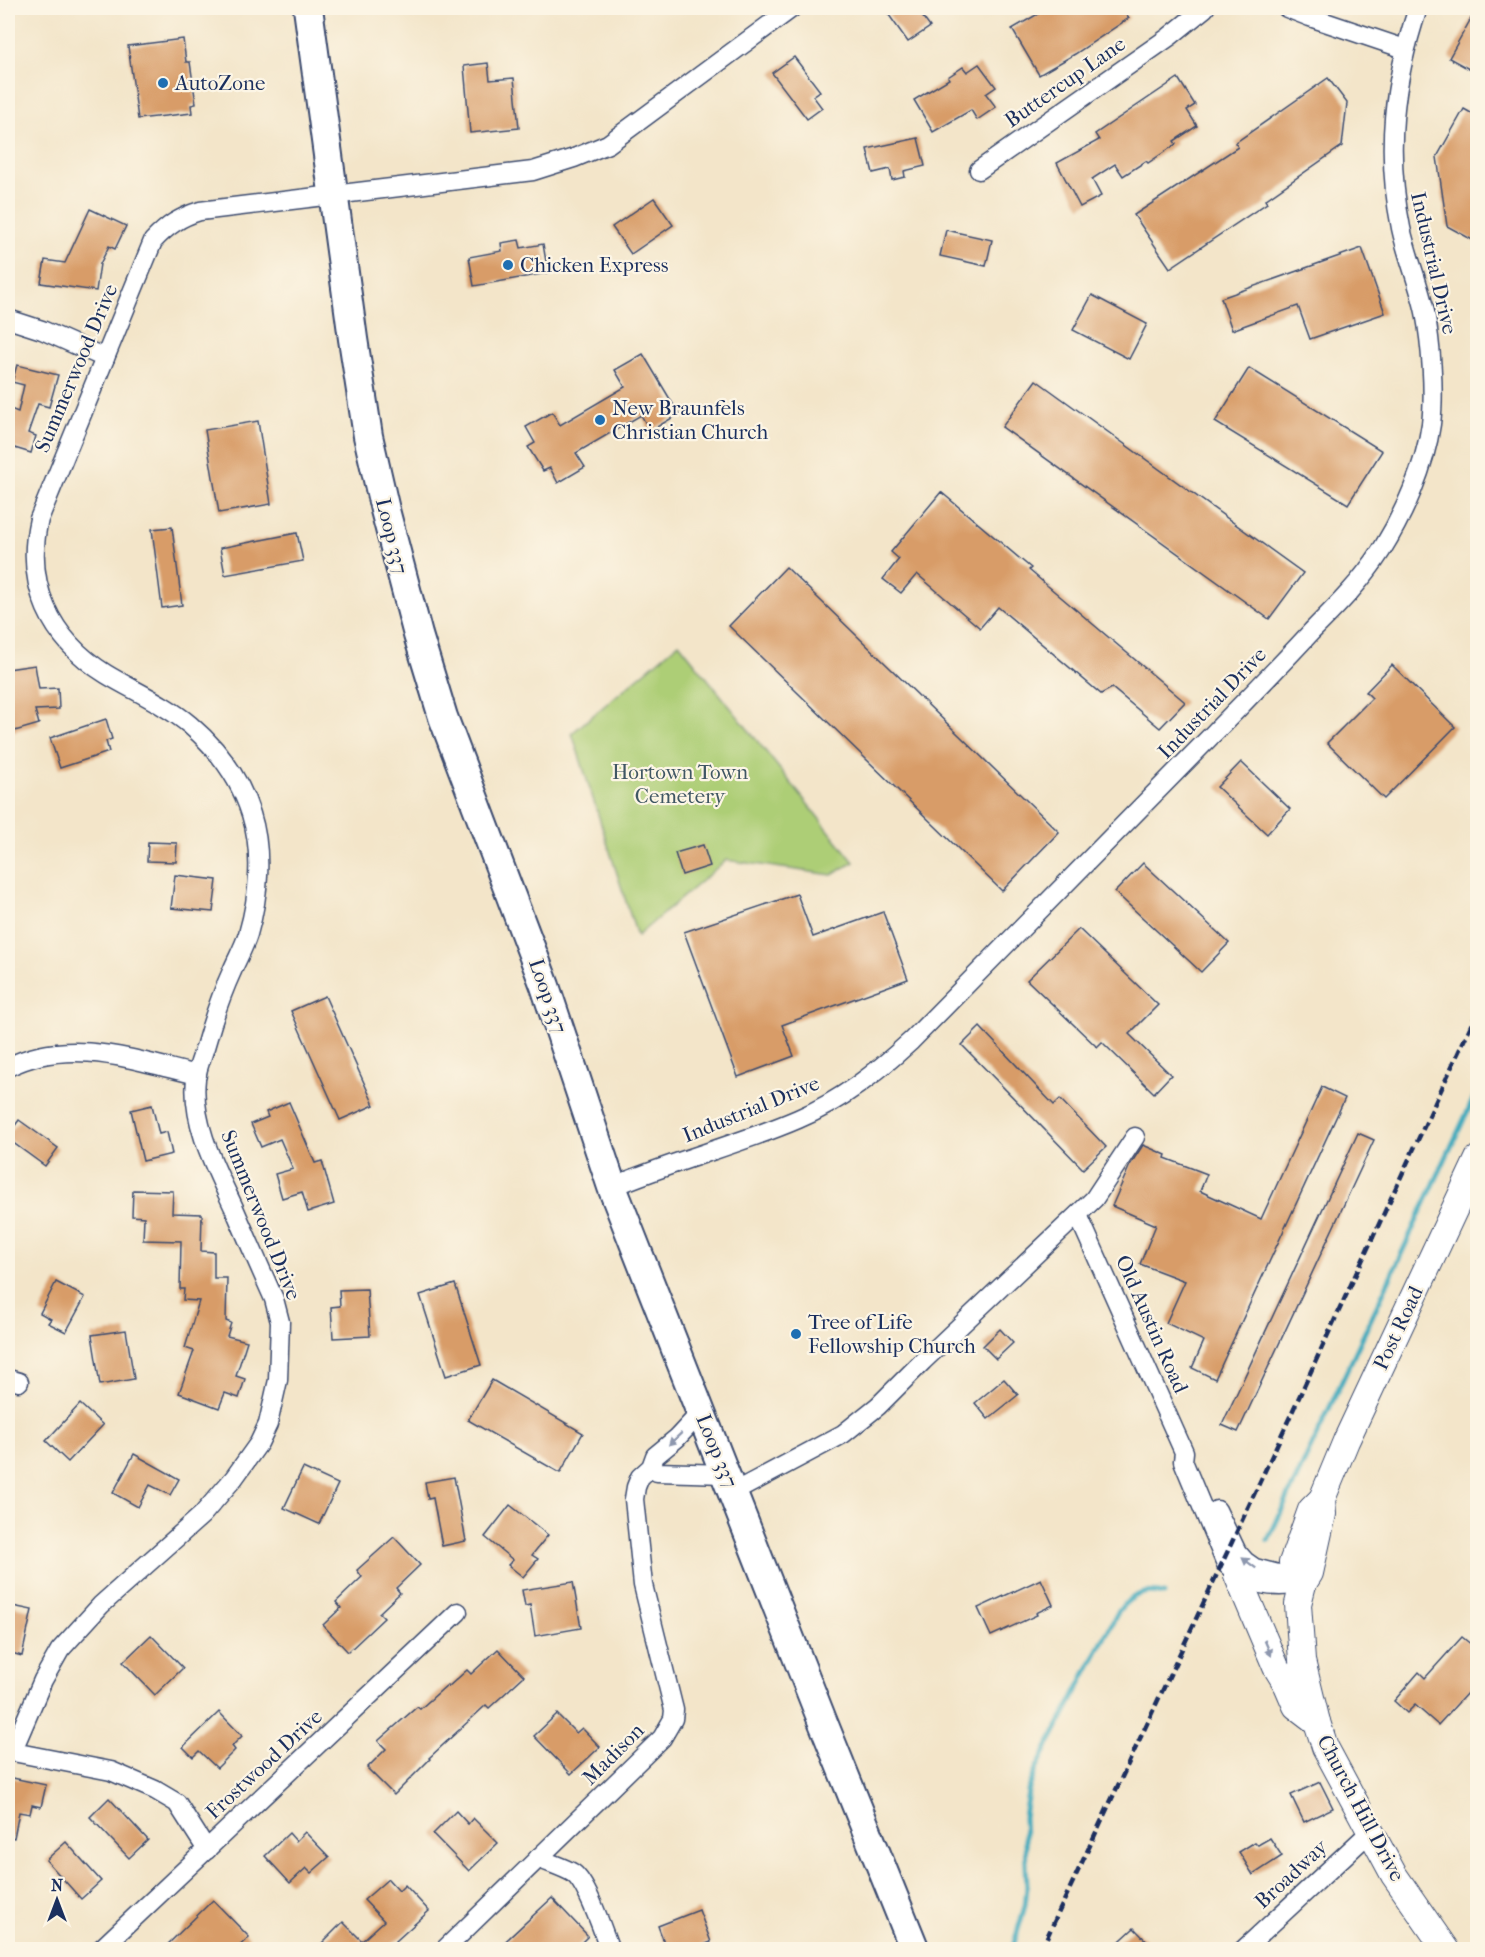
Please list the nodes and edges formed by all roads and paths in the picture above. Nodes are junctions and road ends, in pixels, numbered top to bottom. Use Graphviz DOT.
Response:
graph roads {
  1 [pos="308,8"];
  2 [pos="792,8"];
  3 [pos="1205,8"];
  4 [pos="1287,8"];
  5 [pos="1418,8"];
  6 [pos="1405,48"];
  7 [pos="979,170"];
  8 [pos="332,195"];
  9 [pos="8,319"];
  10 [pos="105,358"];
  11 [pos="8,1067"];
  12 [pos="197,1075"];
  13 [pos="1135,1137"];
  14 [pos="1478,1159"];
  15 [pos="612,1187"];
  16 [pos="1078,1215"];
  17 [pos="702,1411"];
  18 [pos="1184,1452"];
  19 [pos="651,1467"];
  20 [pos="730,1483"];
  21 [pos="1237,1575"];
  22 [pos="1303,1584"];
  23 [pos="458,1612"];
  24 [pos="1317,1722"];
  25 [pos="10,1752"];
  26 [pos="1370,1832"];
  27 [pos="207,1850"];
  28 [pos="538,1858"];
  29 [pos="100,1950"];
  30 [pos="444,1950"];
  31 [pos="610,1950"];
  32 [pos="915,1950"];
  33 [pos="1243,1950"];
  34 [pos="1446,1950"];
  1 -- 8 [label="main road, Loop 337"];
  2 -- 8 [label="street, Summerwood Drive"];
  3 -- 7 [label="street, Buttercup Lane"];
  4 -- 6 [label="street"];
  5 -- 6 [label="street, Industrial Drive"];
  6 -- 15 [label="street, Industrial Drive"];
  8 -- 10 [label="street, Summerwood Drive"];
  8 -- 15 [label="main road, Loop 337"];
  9 -- 10 [label="street"];
  10 -- 12 [label="street, Summerwood Drive"];
  11 -- 12 [label="street"];
  12 -- 25 [label="street, Summerwood Drive"];
  13 -- 16 [label="street"];
  14 -- 22 [label="street, Post Road"];
  15 -- 17 [label="main road, Loop 337"];
  16 -- 18 [label="street, Old Austin Road"];
  16 -- 20 [label="street"];
  17 -- 19 [label="street, Madison, one-way"];
  17 -- 20 [label="main road, Loop 337"];
  18 -- 21 [label="street, Old Austin Road"];
  22 -- 18 [label="street, Old Austin Road, one-way"];
  19 -- 20 [label="street"];
  19 -- 28 [label="street, Madison"];
  20 -- 32 [label="main road, Loop 337"];
  21 -- 22 [label="street"];
  21 -- 24 [label="street, one-way"];
  22 -- 24 [label="street, Church Hill Drive"];
  23 -- 27 [label="street, Frostwood Drive"];
  24 -- 26 [label="street, Church Hill Drive"];
  25 -- 27 [label="street"];
  26 -- 33 [label="street, Broadway"];
  26 -- 34 [label="street, Church Hill Drive"];
  27 -- 29 [label="street, Frostwood Drive"];
  28 -- 30 [label="street, Madison"];
  28 -- 31 [label="street"];
}
